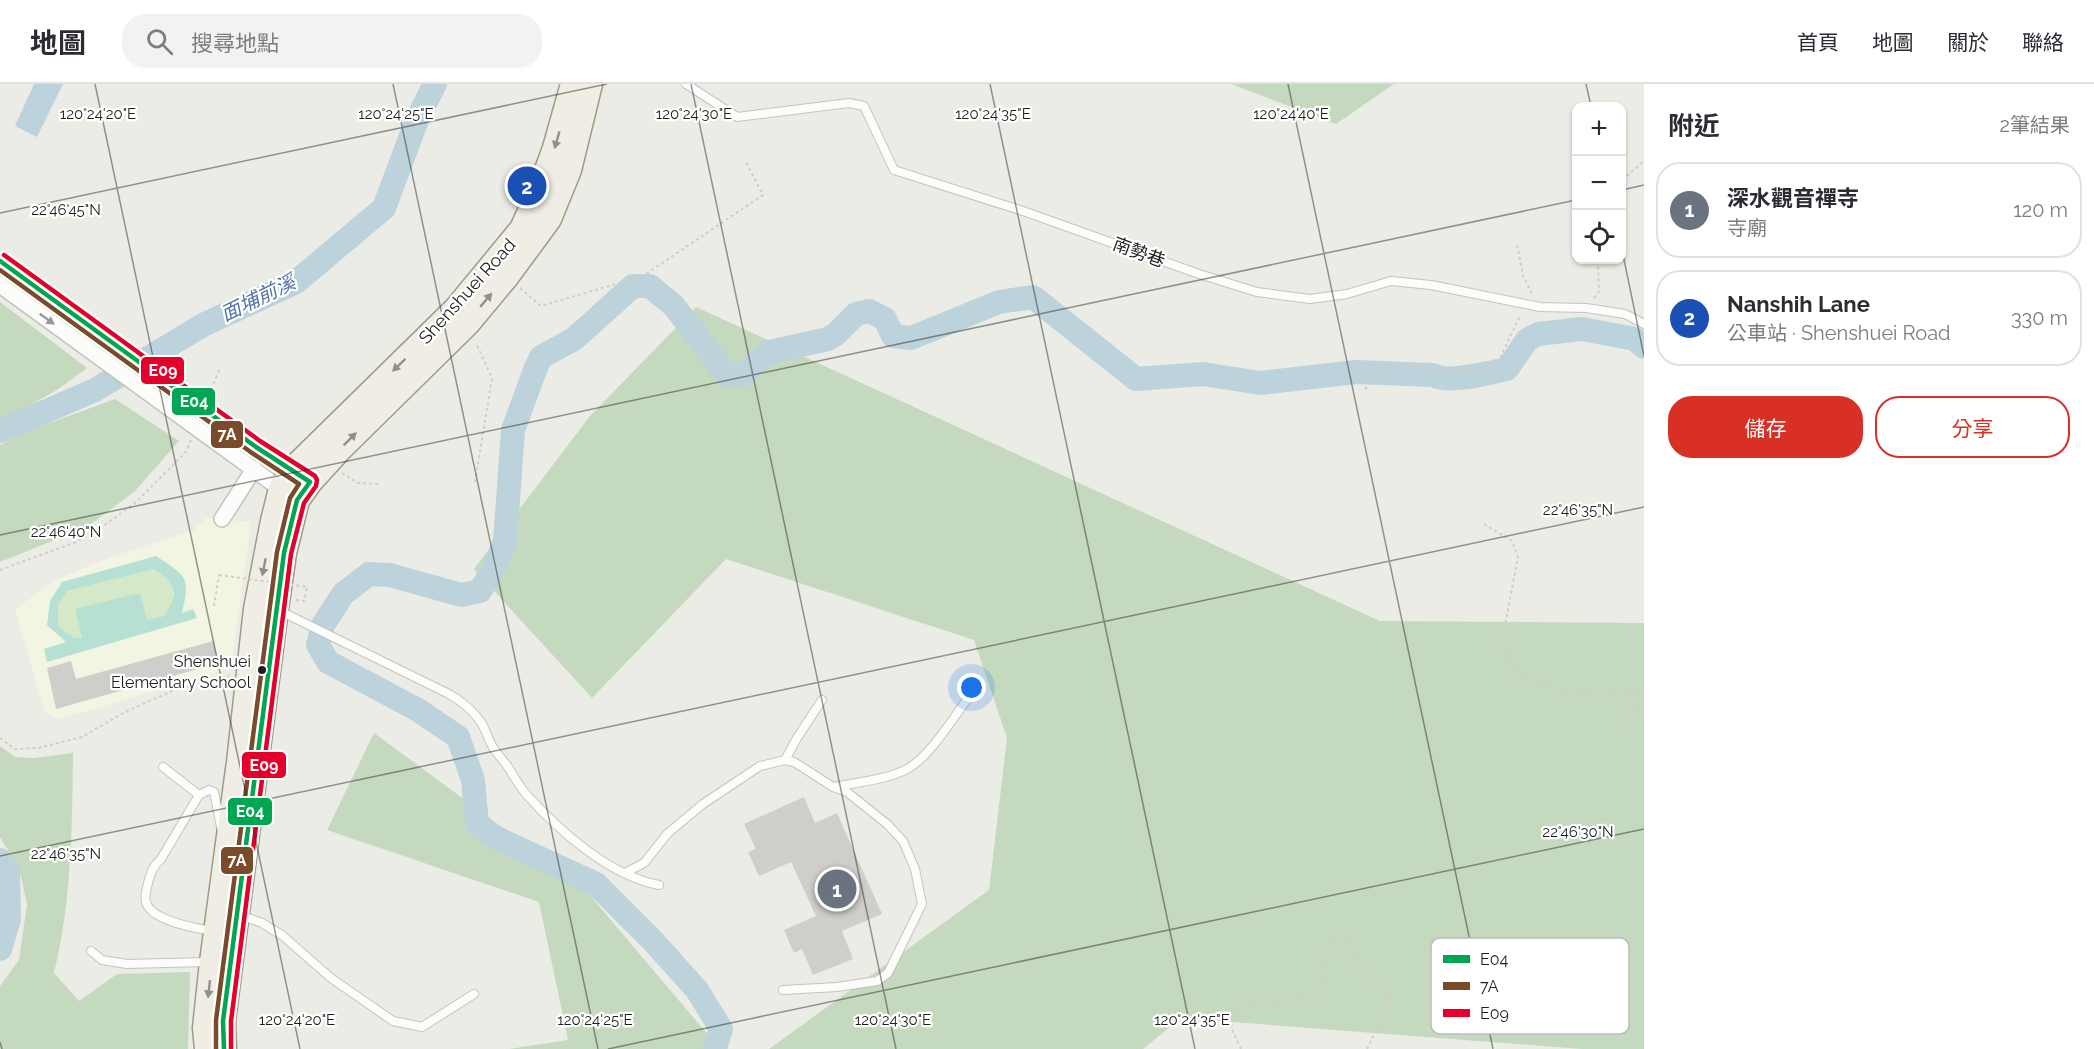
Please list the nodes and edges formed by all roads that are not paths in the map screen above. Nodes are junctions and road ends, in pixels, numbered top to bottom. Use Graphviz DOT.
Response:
graph roads {
  1 [pos="573,84"];
  2 [pos="590,84"];
  3 [pos="686,84"];
  4 [pos="0,261"];
  5 [pos="0,285"];
  6 [pos="1644,324"];
  7 [pos="248,465"];
  8 [pos="295,486"];
  9 [pos="222,519"];
  10 [pos="275,606"];
  11 [pos="971,694"];
  12 [pos="822,700"];
  13 [pos="785,760"];
  14 [pos="163,767"];
  15 [pos="833,787"];
  16 [pos="199,795"];
  17 [pos="227,861"];
  18 [pos="625,873"];
  19 [pos="659,885"];
  20 [pos="225,920"];
  21 [pos="91,951"];
  22 [pos="212,962"];
  23 [pos="783,990"];
  24 [pos="474,994"];
  25 [pos="207,1049"];
  26 [pos="224,1049"];
  1 -- 8 [label="main road, Shenshuei Road, one-way"];
  8 -- 2 [label="main road, Shenshuei Road, one-way"];
  3 -- 6 [label="lane, 南勢巷"];
  4 -- 8 [label="street, bridge"];
  5 -- 7 [label="street, one-way, bridge"];
  7 -- 8 [label="street"];
  7 -- 9 [label="street"];
  8 -- 10 [label="main road"];
  10 -- 17 [label="main road"];
  10 -- 18 [label="lane"];
  10 -- 20 [label="main road"];
  11 -- 15 [label="lane"];
  12 -- 13 [label="lane"];
  13 -- 15 [label="lane"];
  13 -- 18 [label="lane"];
  14 -- 16 [label="lane"];
  15 -- 23 [label="lane"];
  16 -- 17 [label="lane"];
  16 -- 20 [label="lane"];
  17 -- 20 [label="main road"];
  18 -- 19 [label="lane"];
  20 -- 22 [label="main road"];
  20 -- 24 [label="lane"];
  20 -- 26 [label="main road"];
  21 -- 22 [label="lane"];
  22 -- 25 [label="main road, one-way"];
}
